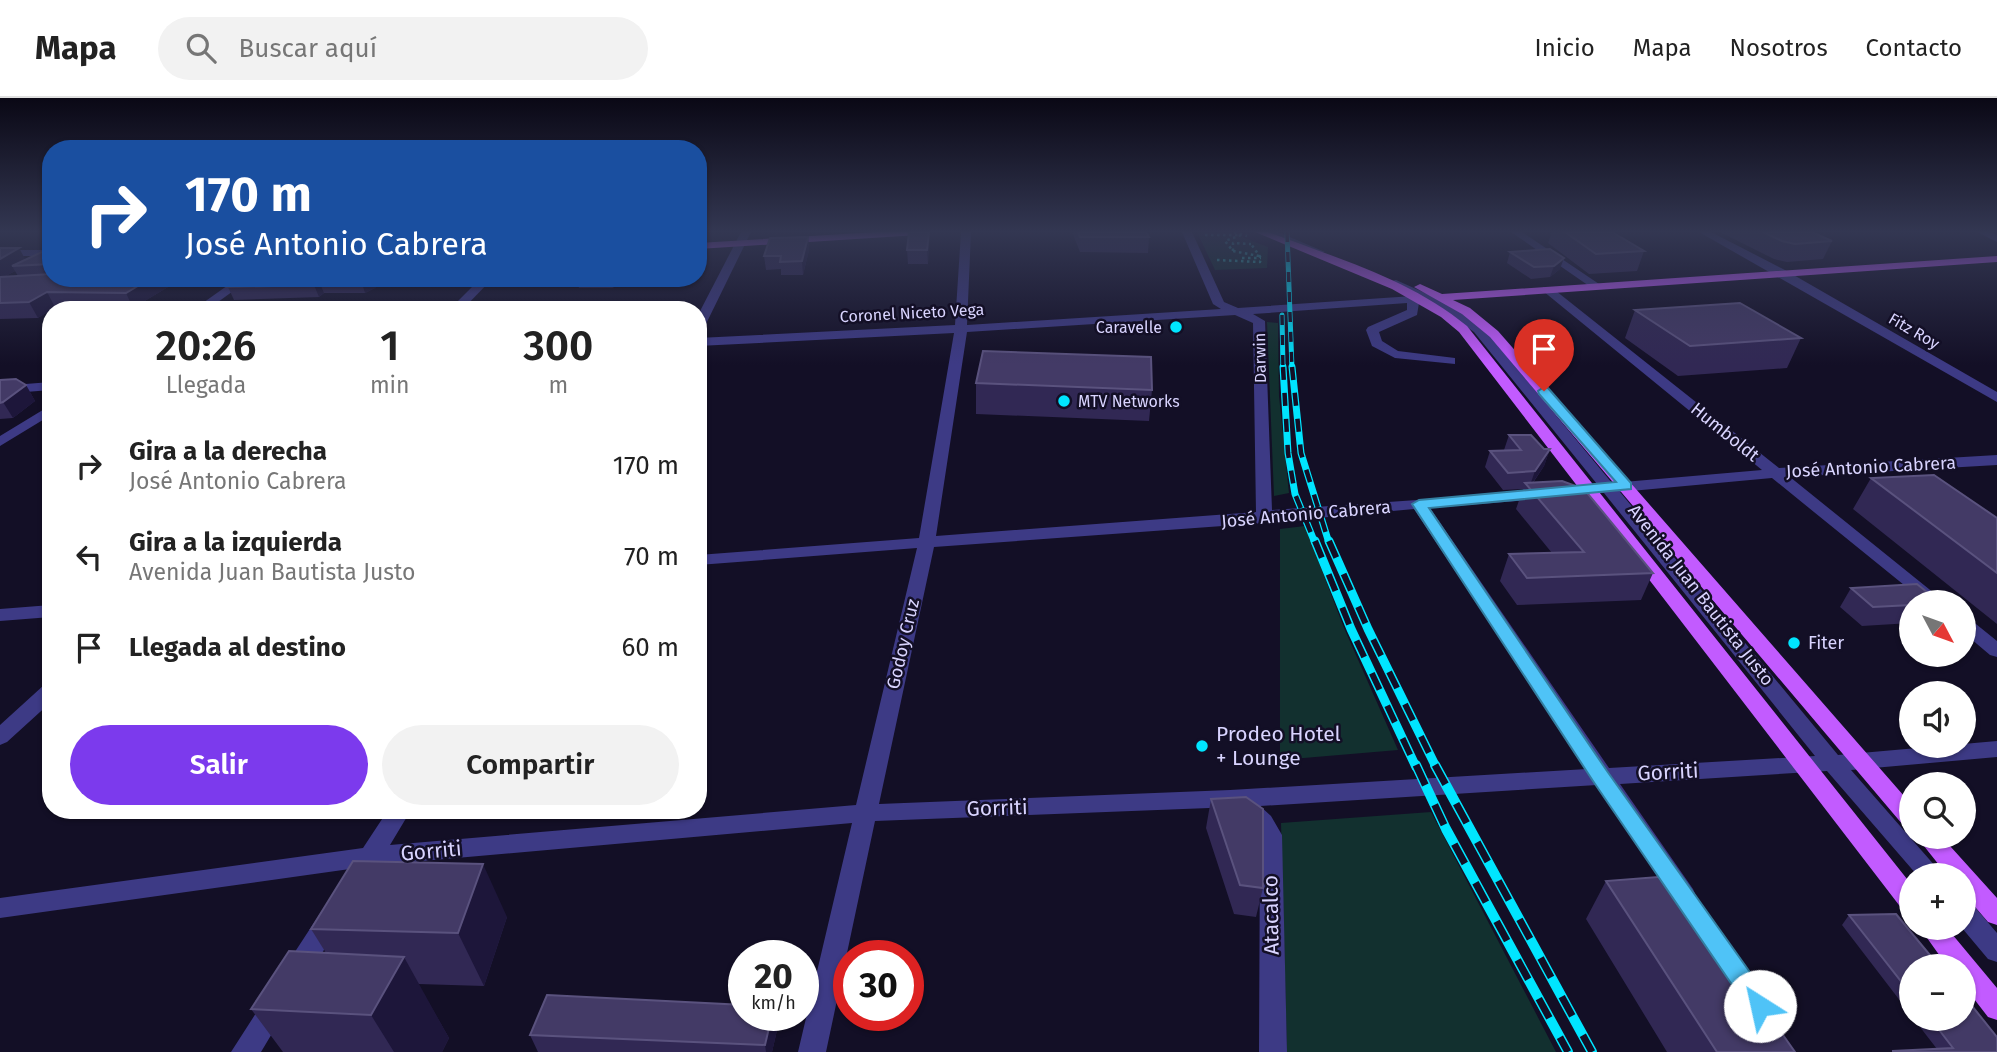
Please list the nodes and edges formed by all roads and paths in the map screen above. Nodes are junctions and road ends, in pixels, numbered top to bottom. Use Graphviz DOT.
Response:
graph roads {
  1 [pos="723,277"];
  2 [pos="964,277"];
  3 [pos="1207,277"];
  4 [pos="1369,277"];
  5 [pos="1381,277"];
  6 [pos="1582,277"];
  7 [pos="1721,277"];
  8 [pos="1789,277"];
  9 [pos="1596,286"];
  10 [pos="233,287"];
  11 [pos="479,287"];
  12 [pos="1547,289"];
  13 [pos="1427,299"];
  14 [pos="212,301"];
  15 [pos="464,301"];
  16 [pos="707,309"];
  17 [pos="1236,311"];
  18 [pos="961,328"];
  19 [pos="707,342"];
  20 [pos="1450,361"];
  21 [pos="42,387"];
  22 [pos="0,390"];
  23 [pos="1997,398"];
  24 [pos="42,414"];
  25 [pos="0,442"];
  26 [pos="1997,460"];
  27 [pos="1775,473"];
  28 [pos="1618,487"];
  29 [pos="1588,490"];
  30 [pos="1419,504"];
  31 [pos="1264,518"];
  32 [pos="927,540"];
  33 [pos="707,559"];
  34 [pos="1921,590"];
  35 [pos="42,612"];
  36 [pos="0,615"];
  37 [pos="1976,634"];
  38 [pos="1997,651"];
  39 [pos="42,698"];
  40 [pos="0,737"];
  41 [pos="1997,749"];
  42 [pos="1859,760"];
  43 [pos="1832,762"];
  44 [pos="1801,764"];
  45 [pos="1600,776"];
  46 [pos="1230,799"];
  47 [pos="1899,805"];
  48 [pos="864,813"];
  49 [pos="394,819"];
  50 [pos="1938,849"];
  51 [pos="371,856"];
  52 [pos="1920,863"];
  53 [pos="1951,863"];
  54 [pos="1899,887"];
  55 [pos="1976,892"];
  56 [pos="0,908"];
  57 [pos="1697,915"];
  58 [pos="1997,915"];
  59 [pos="1976,926"];
  60 [pos="1941,940"];
  61 [pos="1997,951"];
  62 [pos="1953,954"];
  63 [pos="1976,982"];
  64 [pos="1997,1008"];
  65 [pos="245,1052"];
  66 [pos="812,1052"];
  67 [pos="1273,1052"];
  1 -- 16 [label="street"];
  2 -- 18 [label="street, Godoy Cruz"];
  3 -- 17 [label="street, Darwin"];
  4 -- 13 [label="street"];
  5 -- 13 [label="main road, Avenida Juan Bautista Justo"];
  6 -- 9 [label="street"];
  7 -- 9 [label="main road"];
  8 -- 23 [label="street, Fitz Roy"];
  9 -- 12 [label="main road"];
  10 -- 14 [label="street"];
  11 -- 15 [label="street"];
  12 -- 13 [label="main road"];
  12 -- 27 [label="street, Humboldt"];
  13 -- 17 [label="street, Coronel Niceto Vega"];
  13 -- 20 [label="street"];
  13 -- 28 [label="street"];
  13 -- 29 [label="main road, Avenida Juan Bautista Justo"];
  17 -- 18 [label="street, Coronel Niceto Vega"];
  17 -- 31 [label="street, Darwin"];
  18 -- 19 [label="street, Coronel Niceto Vega"];
  18 -- 32 [label="street, Godoy Cruz"];
  21 -- 22 [label="street"];
  24 -- 25 [label="street"];
  26 -- 27 [label="street, José Antonio Cabrera"];
  27 -- 28 [label="street, José Antonio Cabrera"];
  27 -- 34 [label="street, Humboldt"];
  28 -- 29 [label="street, José Antonio Cabrera"];
  28 -- 42 [label="main road, Avenida Juan Bautista Justo"];
  28 -- 43 [label="street"];
  29 -- 30 [label="street, José Antonio Cabrera"];
  29 -- 44 [label="main road, Avenida Juan Bautista Justo"];
  30 -- 31 [label="street, José Antonio Cabrera"];
  30 -- 45 [label="street"];
  31 -- 32 [label="street, José Antonio Cabrera"];
  32 -- 33 [label="street, José Antonio Cabrera"];
  32 -- 48 [label="street, Godoy Cruz"];
  35 -- 36 [label="street"];
  37 -- 38 [label="street"];
  39 -- 40 [label="street"];
  41 -- 42 [label="street, Gorriti"];
  42 -- 43 [label="street, Gorriti"];
  42 -- 47 [label="main road, Avenida Juan Bautista Justo"];
  43 -- 44 [label="street, Gorriti"];
  43 -- 52 [label="street"];
  44 -- 45 [label="street, Gorriti"];
  44 -- 54 [label="main road, Avenida Juan Bautista Justo"];
  45 -- 46 [label="street, Gorriti"];
  45 -- 57 [label="street"];
  46 -- 48 [label="street, Gorriti"];
  46 -- 67 [label="street, Atacalco"];
  48 -- 51 [label="street, Gorriti"];
  48 -- 66 [label="street, Godoy Cruz"];
  49 -- 51 [label="street"];
  50 -- 53 [label="main road"];
  51 -- 56 [label="street, Gorriti"];
  51 -- 65 [label="street"];
  55 -- 58 [label="main road"];
  59 -- 61 [label="street"];
  60 -- 62 [label="main road"];
  63 -- 64 [label="main road"];
}
